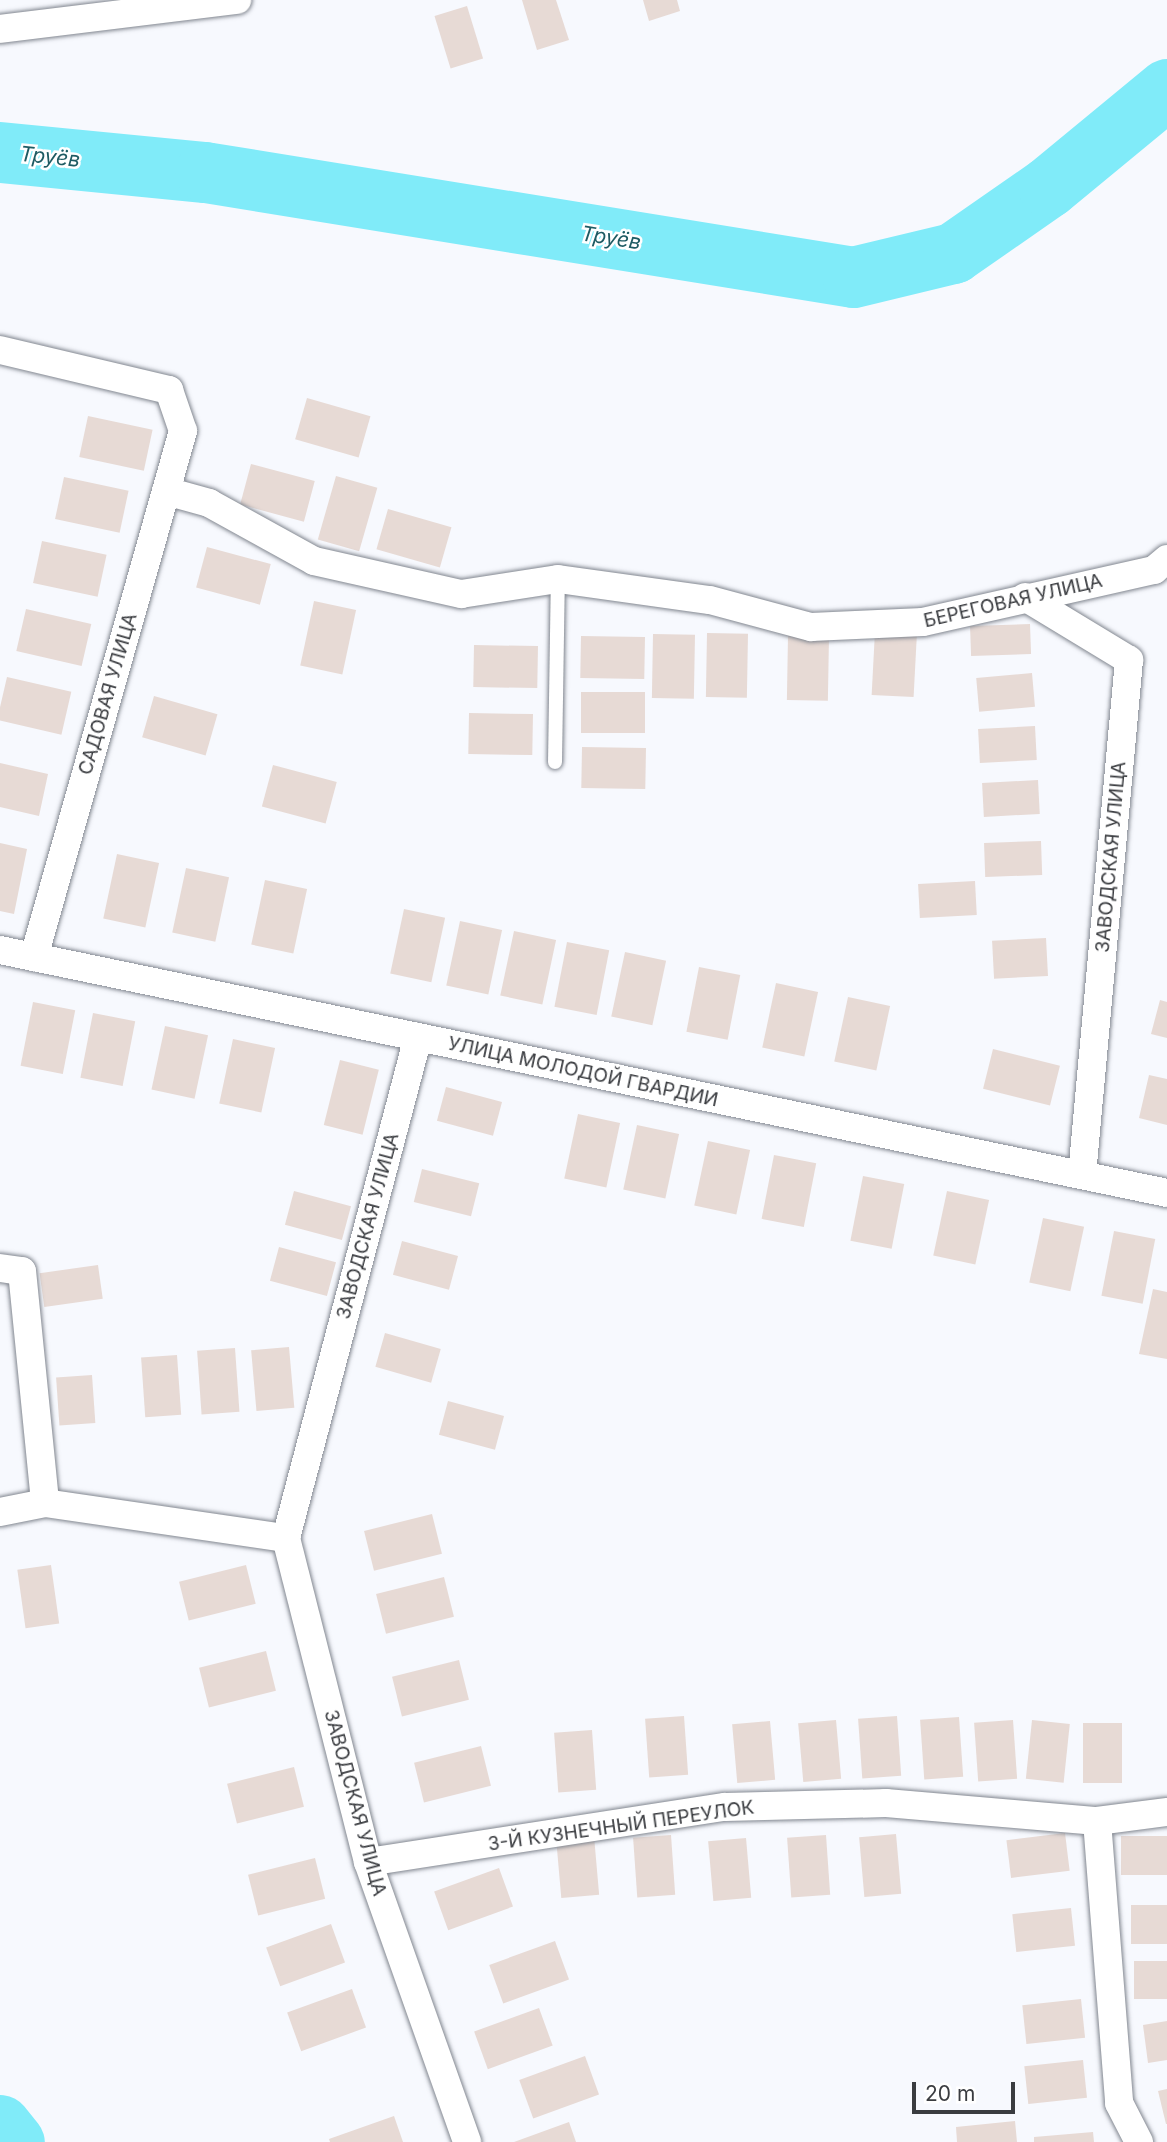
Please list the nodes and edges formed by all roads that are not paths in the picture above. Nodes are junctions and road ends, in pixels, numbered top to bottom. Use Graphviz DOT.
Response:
graph roads {
  1 [pos="237,0"];
  2 [pos="129,6"];
  3 [pos="0,29"];
  4 [pos="0,350"];
  5 [pos="166,491"];
  6 [pos="1167,559"];
  7 [pos="558,579"];
  8 [pos="1025,597"];
  9 [pos="555,762"];
  10 [pos="0,950"];
  11 [pos="34,957"];
  12 [pos="418,1037"];
  13 [pos="1082,1175"];
  14 [pos="1167,1193"];
  15 [pos="0,1268"];
  16 [pos="45,1503"];
  17 [pos="0,1512"];
  18 [pos="286,1538"];
  19 [pos="1167,1812"];
  20 [pos="1097,1821"];
  21 [pos="368,1862"];
  22 [pos="467,2142"];
  23 [pos="1139,2142"];
  1 -- 2 [label="street"];
  2 -- 3 [label="street"];
  4 -- 5 [label="street, САДОВАЯ УЛИЦА"];
  5 -- 7 [label="street, БЕРЕГОВАЯ УЛИЦА"];
  5 -- 11 [label="street, САДОВАЯ УЛИЦА"];
  6 -- 8 [label="street, БЕРЕГОВАЯ УЛИЦА"];
  7 -- 8 [label="street, БЕРЕГОВАЯ УЛИЦА"];
  7 -- 9 [label="lane"];
  8 -- 13 [label="street, ЗАВОДСКАЯ УЛИЦА"];
  10 -- 11 [label="street, УЛИЦА МОЛОДОЙ ГВАРДИИ"];
  11 -- 12 [label="street, УЛИЦА МОЛОДОЙ ГВАРДИИ"];
  12 -- 13 [label="street, УЛИЦА МОЛОДОЙ ГВАРДИИ"];
  12 -- 18 [label="street, ЗАВОДСКАЯ УЛИЦА"];
  13 -- 14 [label="street, УЛИЦА МОЛОДОЙ ГВАРДИИ"];
  15 -- 16 [label="street"];
  16 -- 17 [label="street"];
  16 -- 18 [label="street"];
  18 -- 21 [label="street, ЗАВОДСКАЯ УЛИЦА"];
  19 -- 20 [label="street, 3-Й КУЗНЕЧНЫЙ ПЕРЕУЛОК"];
  20 -- 21 [label="street, 3-Й КУЗНЕЧНЫЙ ПЕРЕУЛОК"];
  20 -- 23 [label="street"];
  21 -- 22 [label="street, ЗАВОДСКАЯ УЛИЦА"];
}
